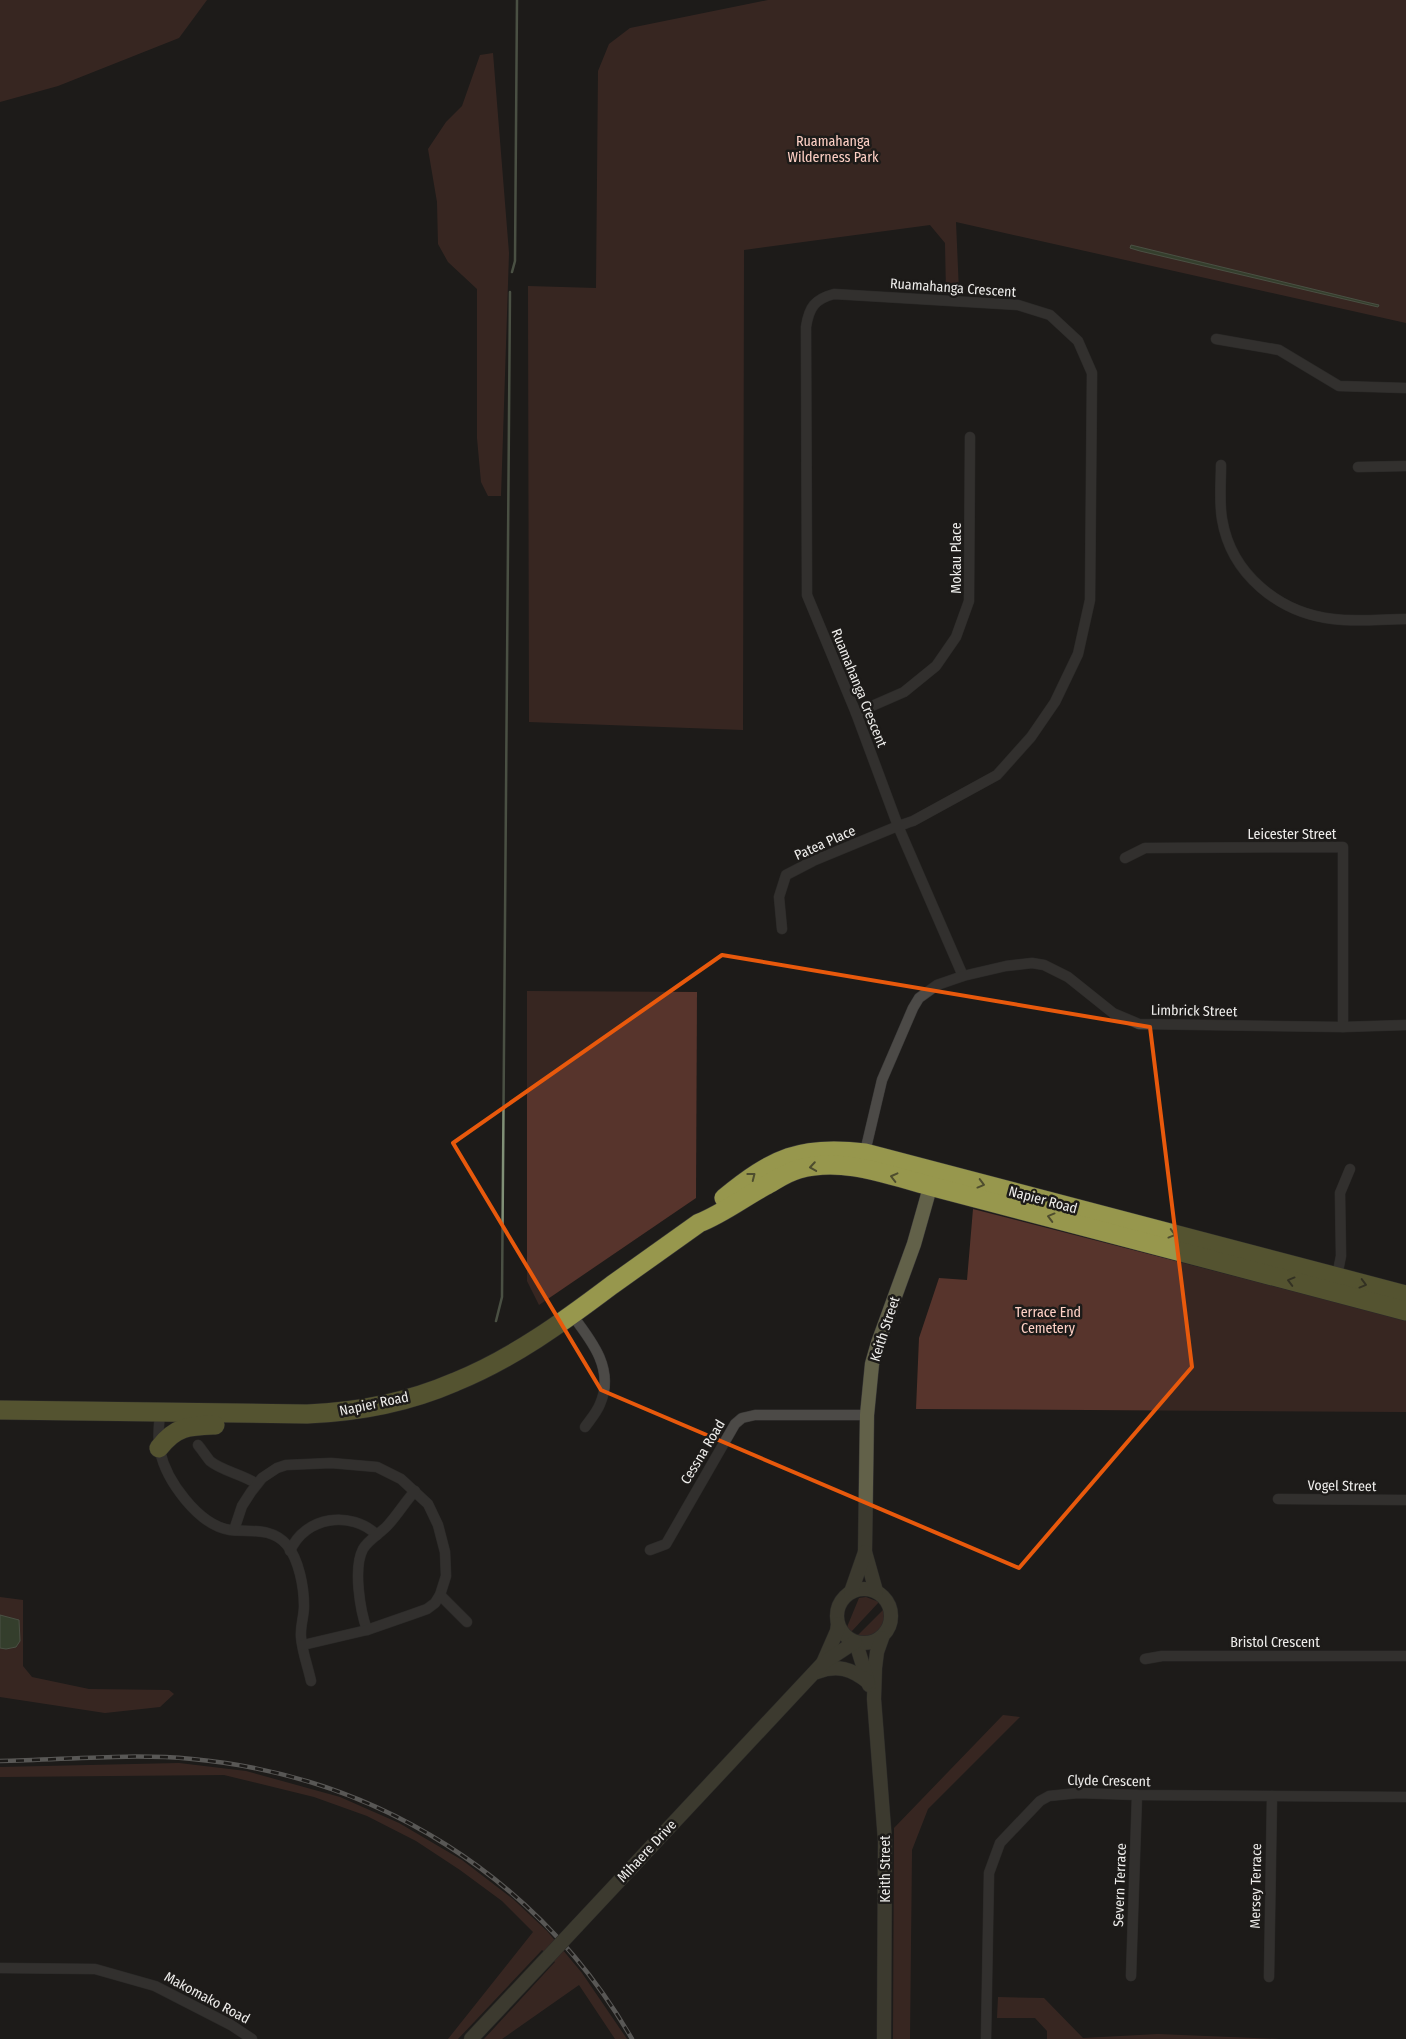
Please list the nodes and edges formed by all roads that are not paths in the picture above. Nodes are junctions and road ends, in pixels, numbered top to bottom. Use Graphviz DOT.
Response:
graph roads {
  1 [pos="1216,338"];
  2 [pos="1406,388"];
  3 [pos="970,437"];
  4 [pos="1221,465"];
  5 [pos="1406,466"];
  6 [pos="1358,467"];
  7 [pos="1406,619"];
  8 [pos="856,713"];
  9 [pos="898,826"];
  10 [pos="1125,858"];
  11 [pos="782,929"];
  12 [pos="963,976"];
  13 [pos="1406,1025"];
  14 [pos="1343,1027"];
  15 [pos="863,1161"];
  16 [pos="1350,1169"];
  17 [pos="932,1179"];
  18 [pos="1234,1258"];
  19 [pos="1337,1276"];
  20 [pos="1406,1295"];
  21 [pos="1406,1311"];
  22 [pos="572,1315"];
  23 [pos="0,1410"];
  24 [pos="160,1413"];
  25 [pos="308,1414"];
  26 [pos="867,1415"];
  27 [pos="585,1427"];
  28 [pos="198,1445"];
  29 [pos="159,1448"];
  30 [pos="257,1484"];
  31 [pos="415,1491"];
  32 [pos="1278,1498"];
  33 [pos="1406,1500"];
  34 [pos="234,1530"];
  35 [pos="377,1535"];
  36 [pos="650,1550"];
  37 [pos="290,1551"];
  38 [pos="865,1552"];
  39 [pos="876,1591"];
  40 [pos="851,1592"];
  41 [pos="440,1596"];
  42 [pos="467,1622"];
  43 [pos="838,1624"];
  44 [pos="367,1630"];
  45 [pos="882,1638"];
  46 [pos="856,1643"];
  47 [pos="303,1645"];
  48 [pos="1406,1656"];
  49 [pos="1145,1659"];
  50 [pos="823,1662"];
  51 [pos="811,1674"];
  52 [pos="311,1681"];
  53 [pos="868,1682"];
  54 [pos="874,1699"];
  55 [pos="1136,1795"];
  56 [pos="1272,1796"];
  57 [pos="1406,1797"];
  58 [pos="0,1968"];
  59 [pos="1131,1976"];
  60 [pos="1269,1977"];
  61 [pos="252,2039"];
  62 [pos="471,2039"];
  63 [pos="884,2039"];
  64 [pos="986,2039"];
  1 -- 2 [label="street"];
  3 -- 8 [label="street, Mokau Place"];
  4 -- 7 [label="street"];
  5 -- 6 [label="street"];
  8 -- 9 [label="street, Ruamahanga Crescent"];
  8 -- 9 [label="street, Ruamahanga Crescent"];
  9 -- 11 [label="street, Patea Place"];
  9 -- 12 [label="street, Ruamahanga Crescent"];
  10 -- 14 [label="street, Leicester Street"];
  12 -- 14 [label="street, Limbrick Street"];
  12 -- 15 [label="street, Limbrick Street"];
  13 -- 14 [label="street, Limbrick Street"];
  15 -- 17 [label="highway, Napier Road"];
  15 -- 22 [label="highway, Napier Road"];
  16 -- 19 [label="street"];
  17 -- 18 [label="highway, Napier Road"];
  17 -- 26 [label="main road, Keith Street"];
  18 -- 19 [label="highway, Napier Road"];
  21 -- 18 [label="highway, Napier Road, one-way"];
  19 -- 20 [label="highway, Napier Road, one-way"];
  22 -- 25 [label="highway, Napier Road"];
  22 -- 27 [label="street"];
  23 -- 24 [label="highway, Napier Road"];
  24 -- 25 [label="highway, Napier Road"];
  24 -- 29 [label="street"];
  25 -- 29 [label="highway"];
  26 -- 36 [label="street, Cessna Road"];
  26 -- 38 [label="main road, Keith Street"];
  28 -- 30 [label="street"];
  29 -- 34 [label="street"];
  30 -- 31 [label="street"];
  30 -- 34 [label="street"];
  31 -- 35 [label="street"];
  31 -- 41 [label="street"];
  32 -- 33 [label="street, Vogel Street"];
  34 -- 37 [label="street"];
  35 -- 37 [label="street"];
  35 -- 44 [label="street"];
  37 -- 47 [label="street"];
  38 -- 39 [label="main road, Keith Street"];
  38 -- 40 [label="main road, Keith Street"];
  39 -- 40 [label="main road"];
  39 -- 45 [label="main road"];
  40 -- 43 [label="main road"];
  41 -- 42 [label="street"];
  41 -- 44 [label="street"];
  43 -- 46 [label="main road"];
  43 -- 50 [label="main road, Mihaere Drive"];
  44 -- 47 [label="street"];
  45 -- 46 [label="main road"];
  45 -- 54 [label="main road, Keith Street"];
  46 -- 50 [label="main road, Mihaere Drive"];
  46 -- 53 [label="main road, Keith Street"];
  47 -- 52 [label="street"];
  48 -- 49 [label="street, Bristol Crescent"];
  50 -- 51 [label="main road, Mihaere Drive"];
  51 -- 53 [label="main road"];
  51 -- 62 [label="main road, Mihaere Drive, bridge"];
  53 -- 54 [label="main road, Keith Street"];
  54 -- 63 [label="main road, Keith Street"];
  55 -- 56 [label="street, Clyde Crescent"];
  55 -- 59 [label="street, Severn Terrace"];
  55 -- 64 [label="street, Clyde Crescent"];
  56 -- 57 [label="street, Clyde Crescent"];
  56 -- 60 [label="street, Mersey Terrace"];
  58 -- 61 [label="street, Makomako Road"];
}
